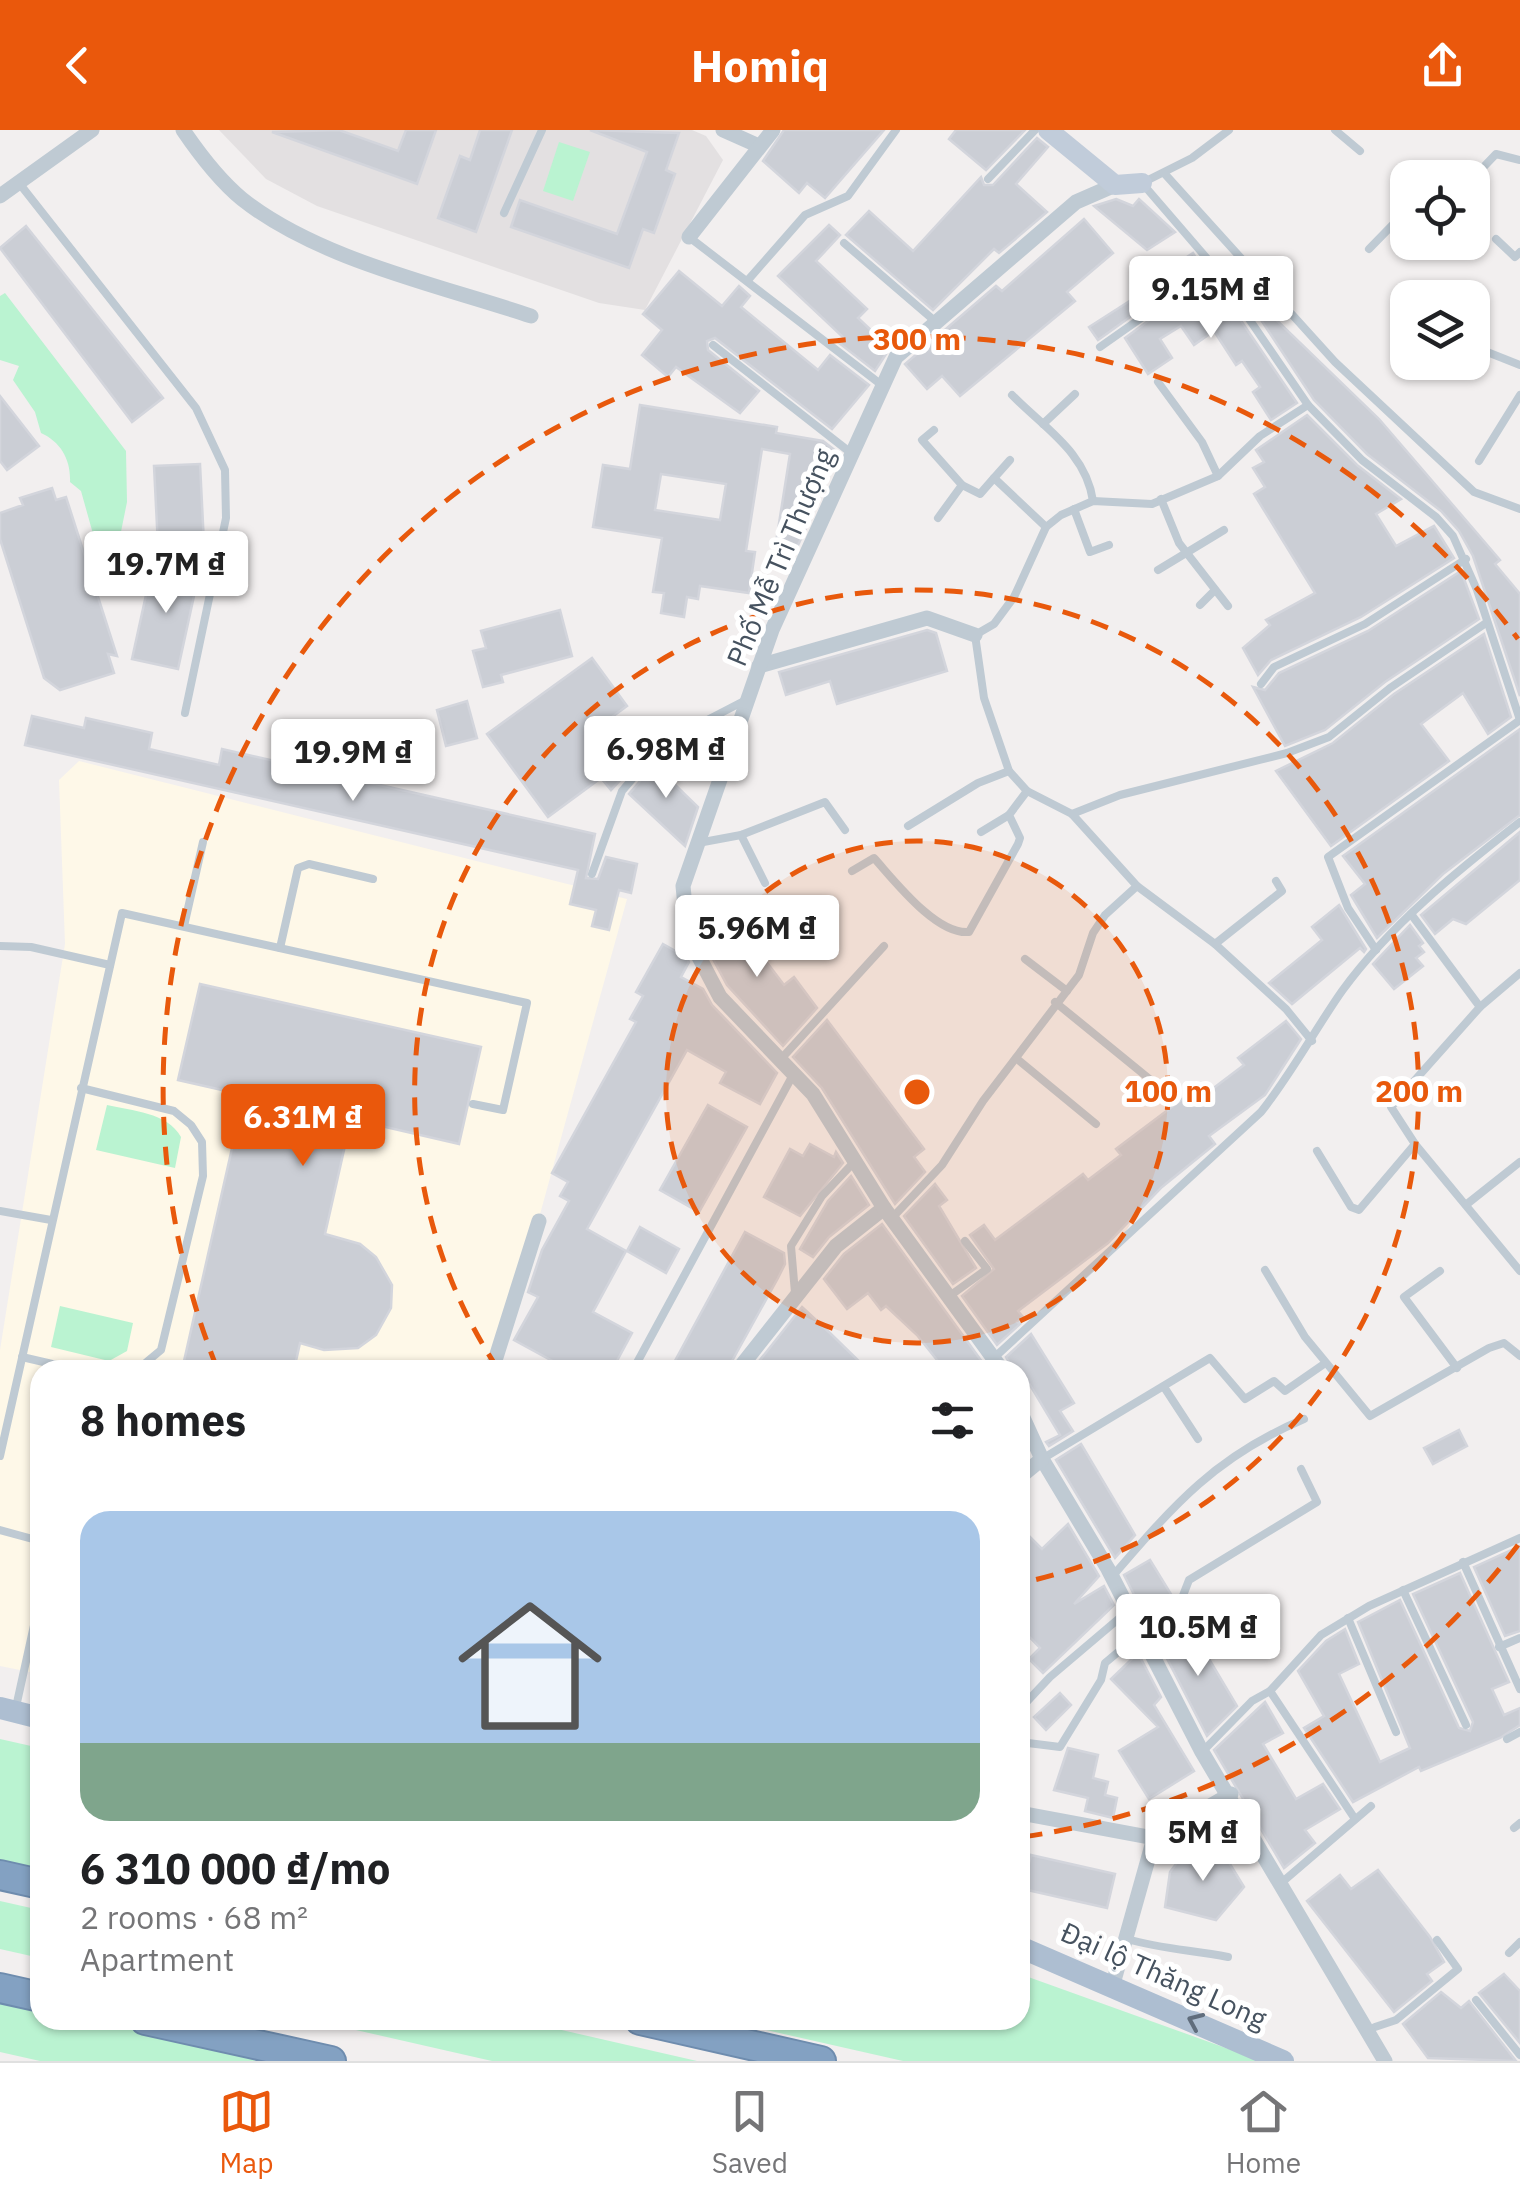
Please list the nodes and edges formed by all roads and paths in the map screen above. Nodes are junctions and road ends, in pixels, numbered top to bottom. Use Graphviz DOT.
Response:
graph roads {
  1 [pos="92,130"];
  2 [pos="182,130"];
  3 [pos="542,130"];
  4 [pos="723,130"];
  5 [pos="773,130"];
  6 [pos="896,130"];
  7 [pos="1035,130"];
  8 [pos="1229,130"];
  9 [pos="1335,130"];
  10 [pos="1061,134"];
  11 [pos="759,146"];
  12 [pos="1360,152"];
  13 [pos="1490,160"];
  14 [pos="1520,160"];
  15 [pos="1164,172"];
  16 [pos="988,179"];
  17 [pos="19,182"];
  18 [pos="1142,184"];
  19 [pos="1116,185"];
  20 [pos="0,196"];
  21 [pos="504,213"];
  22 [pos="1390,227"];
  23 [pos="690,237"];
  24 [pos="1496,240"];
  25 [pos="844,244"];
  26 [pos="1369,249"];
  27 [pos="1520,252"];
  28 [pos="1210,262"];
  29 [pos="748,280"];
  30 [pos="532,316"];
  31 [pos="936,322"];
  32 [pos="713,345"];
  33 [pos="1100,347"];
  34 [pos="1490,353"];
  35 [pos="1520,365"];
  36 [pos="1158,382"];
  37 [pos="883,386"];
  38 [pos="1075,394"];
  39 [pos="1012,395"];
  40 [pos="1520,395"];
  41 [pos="1308,405"];
  42 [pos="1044,424"];
  43 [pos="934,430"];
  44 [pos="852,453"];
  45 [pos="1010,460"];
  46 [pos="1479,461"];
  47 [pos="1218,476"];
  48 [pos="994,478"];
  49 [pos="962,485"];
  50 [pos="1161,499"];
  51 [pos="1093,501"];
  52 [pos="1074,508"];
  53 [pos="1520,509"];
  54 [pos="938,518"];
  55 [pos="1046,527"];
  56 [pos="1224,530"];
  57 [pos="1109,546"];
  58 [pos="1187,552"];
  59 [pos="1466,558"];
  60 [pos="1158,570"];
  61 [pos="1215,590"];
  62 [pos="1200,605"];
  63 [pos="1228,606"];
  64 [pos="1486,623"];
  65 [pos="975,635"];
  66 [pos="759,666"];
  67 [pos="1261,684"];
  68 [pos="748,699"];
  69 [pos="185,713"];
  70 [pos="1520,720"];
  71 [pos="1009,771"];
  72 [pos="1027,790"];
  73 [pos="1072,814"];
  74 [pos="1009,815"];
  75 [pos="1520,822"];
  76 [pos="908,826"];
  77 [pos="845,830"];
  78 [pos="981,832"];
  79 [pos="740,835"];
  80 [pos="203,842"];
  81 [pos="698,843"];
  82 [pos="852,870"];
  83 [pos="592,874"];
  84 [pos="373,878"];
  85 [pos="1276,881"];
  86 [pos="765,883"];
  87 [pos="1137,886"];
  88 [pos="1411,914"];
  89 [pos="184,926"];
  90 [pos="1215,944"];
  91 [pos="0,946"];
  92 [pos="884,946"];
  93 [pos="280,948"];
  94 [pos="1376,950"];
  95 [pos="1025,959"];
  96 [pos="110,965"];
  97 [pos="1520,973"];
  98 [pos="1067,991"];
  99 [pos="1055,1002"];
  100 [pos="1480,1007"];
  101 [pos="1312,1041"];
  102 [pos="1016,1058"];
  103 [pos="781,1059"];
  104 [pos="794,1073"];
  105 [pos="81,1088"];
  106 [pos="1163,1090"];
  107 [pos="473,1104"];
  108 [pos="1096,1124"];
  109 [pos="1415,1144"];
  110 [pos="1318,1151"];
  111 [pos="856,1160"];
  112 [pos="1520,1162"];
  113 [pos="1467,1204"];
  114 [pos="0,1211"];
  115 [pos="887,1213"];
  116 [pos="51,1220"];
  117 [pos="539,1221"];
  118 [pos="965,1241"];
  119 [pos="1265,1270"];
  120 [pos="1520,1270"];
  121 [pos="1440,1271"];
  122 [pos="951,1295"];
  123 [pos="795,1296"];
  124 [pos="1520,1356"];
  125 [pos="22,1357"];
  126 [pos="35,1360"];
  127 [pos="149,1360"];
  128 [pos="495,1360"];
  129 [pos="638,1360"];
  130 [pos="746,1360"];
  131 [pos="997,1360"];
  132 [pos="1002,1360"];
  133 [pos="1324,1364"];
  134 [pos="1458,1368"];
  135 [pos="1164,1387"];
  136 [pos="1304,1418"];
  137 [pos="1030,1433"];
  138 [pos="1198,1438"];
  139 [pos="0,1456"];
  140 [pos="1042,1460"];
  141 [pos="1030,1469"];
  142 [pos="1301,1469"];
  143 [pos="0,1530"];
  144 [pos="1520,1538"];
  145 [pos="30,1539"];
  146 [pos="1464,1562"];
  147 [pos="1111,1578"];
  148 [pos="1403,1590"];
  149 [pos="1199,1608"];
  150 [pos="1129,1610"];
  151 [pos="1348,1618"];
  152 [pos="1172,1624"];
  153 [pos="30,1632"];
  154 [pos="1144,1635"];
  155 [pos="1520,1638"];
  156 [pos="1499,1646"];
  157 [pos="1520,1690"];
  158 [pos="1270,1691"];
  159 [pos="1030,1698"];
  160 [pos="7,1710"];
  161 [pos="1466,1725"];
  162 [pos="1396,1732"];
  163 [pos="1520,1732"];
  164 [pos="1507,1739"];
  165 [pos="1030,1743"];
  166 [pos="1202,1752"];
  167 [pos="1231,1794"];
  168 [pos="1371,1806"];
  169 [pos="1030,1815"];
  170 [pos="1355,1819"];
  171 [pos="1154,1838"];
  172 [pos="0,1875"];
  173 [pos="30,1882"];
  174 [pos="1280,1884"];
  175 [pos="1127,1939"];
  176 [pos="1437,1940"];
  177 [pos="1520,1942"];
  178 [pos="1030,1950"];
  179 [pos="1510,1953"];
  180 [pos="1228,1957"];
  181 [pos="1113,1984"];
  182 [pos="0,1988"];
  183 [pos="30,1995"];
  184 [pos="1476,2000"];
  185 [pos="1359,2012"];
  186 [pos="1374,2027"];
  187 [pos="190,2030"];
  188 [pos="684,2030"];
  189 [pos="1520,2055"];
  190 [pos="330,2061"];
  191 [pos="821,2061"];
  192 [pos="1283,2061"];
  193 [pos="1385,2061"];
  1 -- 17 [label="street"];
  2 -- 30 [label="street"];
  3 -- 21 [label="lane"];
  4 -- 11 [label="street"];
  5 -- 11 [label="street"];
  6 -- 29 [label="lane"];
  7 -- 16 [label="lane"];
  8 -- 15 [label="lane"];
  9 -- 12 [label="lane"];
  10 -- 19 [label="street"];
  11 -- 23 [label="street"];
  13 -- 14 [label="lane"];
  15 -- 18 [label="lane"];
  15 -- 53 [label="lane"];
  17 -- 20 [label="street"];
  17 -- 69 [label="lane"];
  18 -- 19 [label="street"];
  18 -- 28 [label="lane"];
  19 -- 31 [label="street, Phố Mễ Trì Thượng"];
  22 -- 26 [label="lane"];
  23 -- 29 [label="lane"];
  24 -- 27 [label="lane"];
  25 -- 31 [label="lane"];
  28 -- 33 [label="lane"];
  28 -- 41 [label="lane"];
  29 -- 37 [label="lane"];
  31 -- 37 [label="street, Phố Mễ Trì Thượng"];
  32 -- 44 [label="lane"];
  34 -- 35 [label="lane"];
  36 -- 47 [label="lane"];
  37 -- 44 [label="street, Phố Mễ Trì Thượng"];
  38 -- 42 [label="lane"];
  39 -- 42 [label="lane"];
  40 -- 46 [label="lane"];
  41 -- 47 [label="lane"];
  41 -- 59 [label="lane"];
  42 -- 51 [label="lane"];
  43 -- 49 [label="lane"];
  44 -- 66 [label="street, Phố Mễ Trì Thượng"];
  45 -- 48 [label="lane"];
  47 -- 50 [label="lane"];
  48 -- 49 [label="lane"];
  48 -- 55 [label="lane"];
  49 -- 54 [label="lane"];
  50 -- 51 [label="lane"];
  50 -- 58 [label="lane"];
  51 -- 52 [label="lane"];
  52 -- 55 [label="lane"];
  52 -- 57 [label="lane"];
  55 -- 65 [label="lane"];
  56 -- 58 [label="lane"];
  58 -- 60 [label="lane"];
  58 -- 61 [label="lane"];
  59 -- 64 [label="lane"];
  59 -- 67 [label="lane"];
  61 -- 62 [label="lane"];
  61 -- 63 [label="lane"];
  64 -- 70 [label="lane"];
  64 -- 73 [label="lane"];
  65 -- 66 [label="street"];
  65 -- 71 [label="lane"];
  66 -- 68 [label="street, Phố Mễ Trì Thượng"];
  68 -- 81 [label="street, Phố Mễ Trì Thượng"];
  68 -- 83 [label="lane"];
  70 -- 94 [label="lane"];
  71 -- 72 [label="lane"];
  71 -- 76 [label="lane"];
  72 -- 73 [label="lane"];
  72 -- 74 [label="lane"];
  73 -- 87 [label="lane"];
  74 -- 78 [label="lane"];
  74 -- 82 [label="lane"];
  75 -- 88 [label="lane"];
  77 -- 79 [label="lane"];
  79 -- 81 [label="lane"];
  79 -- 86 [label="lane"];
  80 -- 89 [label="lane"];
  81 -- 103 [label="street, Phố Mễ Trì Thượng"];
  84 -- 93 [label="lane"];
  85 -- 90 [label="lane"];
  87 -- 90 [label="lane"];
  87 -- 98 [label="lane"];
  88 -- 94 [label="lane"];
  88 -- 100 [label="lane"];
  89 -- 93 [label="lane"];
  89 -- 96 [label="lane"];
  90 -- 101 [label="lane"];
  91 -- 96 [label="lane"];
  92 -- 103 [label="lane"];
  93 -- 107 [label="lane"];
  94 -- 101 [label="lane"];
  95 -- 98 [label="lane"];
  96 -- 105 [label="lane"];
  97 -- 100 [label="lane"];
  98 -- 99 [label="lane"];
  99 -- 102 [label="lane"];
  99 -- 106 [label="lane"];
  100 -- 109 [label="lane"];
  101 -- 132 [label="lane"];
  102 -- 108 [label="lane"];
  102 -- 115 [label="lane"];
  103 -- 104 [label="street, Phố Mễ Trì Thượng"];
  104 -- 111 [label="street, Phố Mễ Trì Thượng"];
  104 -- 129 [label="lane"];
  105 -- 116 [label="lane"];
  105 -- 127 [label="lane"];
  109 -- 110 [label="lane"];
  109 -- 113 [label="lane"];
  111 -- 115 [label="street, Phố Mễ Trì Thượng"];
  111 -- 123 [label="lane"];
  112 -- 113 [label="lane"];
  113 -- 120 [label="lane"];
  114 -- 116 [label="lane"];
  115 -- 122 [label="street, Phố Mễ Trì Thượng"];
  115 -- 123 [label="street"];
  116 -- 125 [label="lane"];
  117 -- 128 [label="street"];
  118 -- 122 [label="lane"];
  119 -- 133 [label="lane"];
  121 -- 134 [label="lane"];
  122 -- 131 [label="street, Phố Mễ Trì Thượng"];
  123 -- 130 [label="street"];
  124 -- 134 [label="lane"];
  125 -- 126 [label="lane"];
  125 -- 139 [label="lane"];
  133 -- 134 [label="lane"];
  133 -- 135 [label="lane"];
  135 -- 138 [label="lane"];
  135 -- 140 [label="lane"];
  136 -- 147 [label="lane"];
  137 -- 140 [label="street"];
  140 -- 141 [label="street"];
  140 -- 147 [label="street"];
  142 -- 152 [label="lane"];
  143 -- 145 [label="lane"];
  144 -- 146 [label="lane"];
  146 -- 148 [label="lane"];
  146 -- 156 [label="lane"];
  147 -- 150 [label="street"];
  148 -- 151 [label="lane"];
  148 -- 161 [label="lane"];
  149 -- 152 [label="lane"];
  150 -- 154 [label="street"];
  150 -- 159 [label="lane"];
  151 -- 158 [label="lane"];
  151 -- 162 [label="lane"];
  152 -- 154 [label="lane"];
  153 -- 160 [label="lane"];
  154 -- 165 [label="lane"];
  154 -- 166 [label="street"];
  155 -- 156 [label="lane"];
  156 -- 157 [label="lane"];
  158 -- 166 [label="lane"];
  158 -- 170 [label="lane"];
  163 -- 164 [label="lane"];
  166 -- 167 [label="street"];
  167 -- 171 [label="street"];
  167 -- 174 [label="street"];
  168 -- 170 [label="lane"];
  169 -- 171 [label="street"];
  170 -- 174 [label="lane"];
  171 -- 175 [label="street"];
  172 -- 173 [label="highway"];
  174 -- 185 [label="street"];
  175 -- 180 [label="lane"];
  175 -- 181 [label="street"];
  176 -- 186 [label="lane"];
  177 -- 179 [label="lane"];
  178 -- 181 [label="main road, Đại lộ Thăng Long"];
  192 -- 181 [label="main road, Đại lộ Thăng Long, one-way"];
  182 -- 183 [label="highway"];
  184 -- 189 [label="lane"];
  185 -- 186 [label="street"];
  185 -- 193 [label="street"];
  186 -- 193 [label="street"];
  187 -- 190 [label="highway"];
  188 -- 191 [label="highway"];
}
